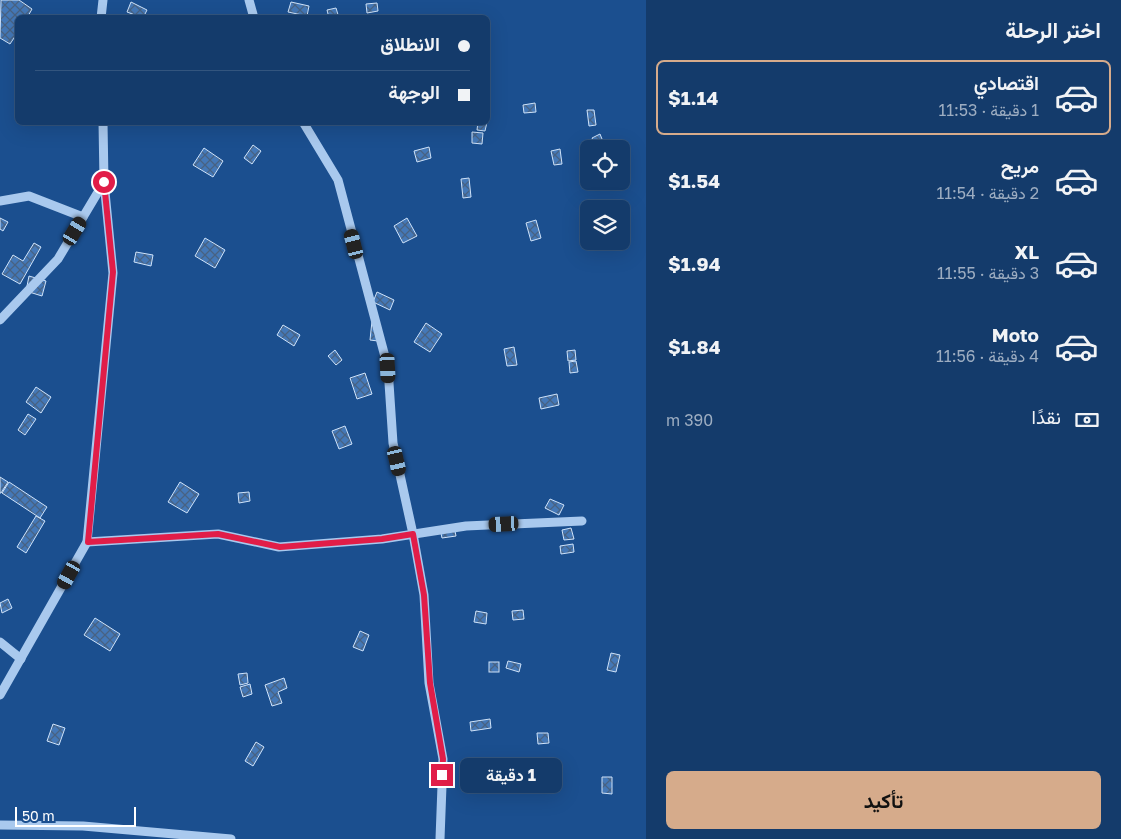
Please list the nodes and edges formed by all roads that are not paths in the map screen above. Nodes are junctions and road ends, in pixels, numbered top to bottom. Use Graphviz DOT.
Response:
graph roads {
  1 [pos="103,0"];
  2 [pos="249,0"];
  3 [pos="101,15"];
  4 [pos="253,15"];
  5 [pos="103,125"];
  6 [pos="305,125"];
  7 [pos="104,182"];
  8 [pos="0,201"];
  9 [pos="83,217"];
  10 [pos="0,320"];
  11 [pos="582,520"];
  12 [pos="413,534"];
  13 [pos="88,542"];
  14 [pos="0,642"];
  15 [pos="21,660"];
  16 [pos="0,695"];
  17 [pos="0,825"];
  18 [pos="231,839"];
  19 [pos="440,839"];
  1 -- 3 [label="street"];
  2 -- 4 [label="street"];
  5 -- 7 [label="street"];
  6 -- 12 [label="street"];
  7 -- 9 [label="street"];
  7 -- 13 [label="street"];
  8 -- 9 [label="street"];
  9 -- 10 [label="street"];
  11 -- 12 [label="street"];
  12 -- 13 [label="street"];
  12 -- 19 [label="street"];
  13 -- 15 [label="street"];
  14 -- 15 [label="street"];
  15 -- 16 [label="street"];
  17 -- 18 [label="street"];
}
